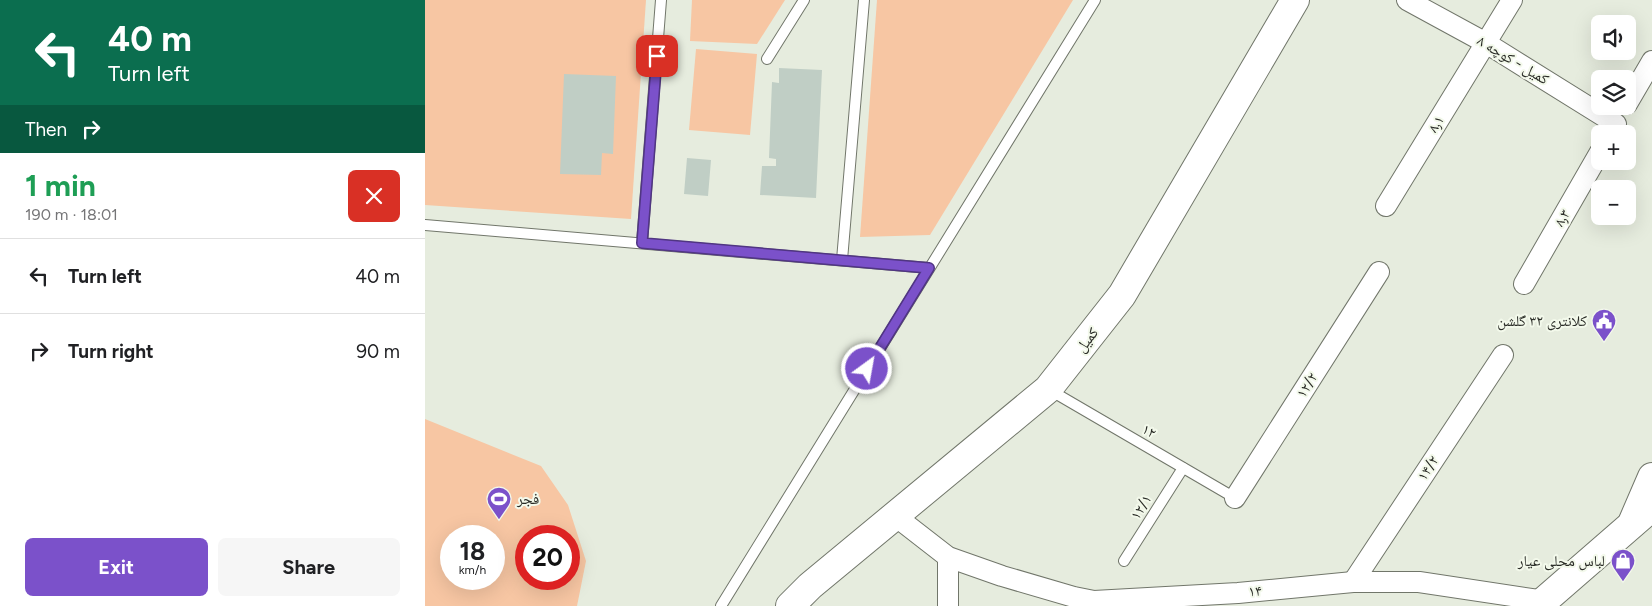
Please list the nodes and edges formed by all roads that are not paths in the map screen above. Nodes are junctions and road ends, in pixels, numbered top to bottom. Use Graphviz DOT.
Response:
graph roads {
  1 [pos="661,0"];
  2 [pos="804,0"];
  3 [pos="864,0"];
  4 [pos="1095,0"];
  5 [pos="1295,0"];
  6 [pos="1407,0"];
  7 [pos="1511,0"];
  8 [pos="1486,43"];
  9 [pos="767,59"];
  10 [pos="1652,61"];
  11 [pos="1636,89"];
  12 [pos="1607,125"];
  13 [pos="1591,168"];
  14 [pos="1385,206"];
  15 [pos="425,225"];
  16 [pos="642,243"];
  17 [pos="842,260"];
  18 [pos="929,268"];
  19 [pos="1379,272"];
  20 [pos="1525,284"];
  21 [pos="1503,355"];
  22 [pos="1048,389"];
  23 [pos="1183,468"];
  24 [pos="1652,477"];
  25 [pos="1235,498"];
  26 [pos="895,515"];
  27 [pos="1642,515"];
  28 [pos="948,557"];
  29 [pos="1124,561"];
  30 [pos="1353,582"];
  31 [pos="810,596"];
  32 [pos="1238,599"];
  33 [pos="1104,603"];
  34 [pos="1542,603"];
  35 [pos="721,606"];
  36 [pos="789,606"];
  37 [pos="949,606"];
  1 -- 16 [label="lane"];
  2 -- 9 [label="lane"];
  3 -- 17 [label="lane"];
  4 -- 18 [label="lane"];
  5 -- 22 [label="street, کمیل"];
  6 -- 8 [label="street, کمیل - کوچه ۸"];
  7 -- 8 [label="street, ۸٫۱"];
  8 -- 12 [label="street, کمیل - کوچه ۸"];
  8 -- 14 [label="street, ۸٫۱"];
  10 -- 11 [label="street"];
  13 -- 20 [label="street, ۸٫۳"];
  15 -- 16 [label="lane"];
  16 -- 17 [label="lane"];
  17 -- 18 [label="lane"];
  18 -- 35 [label="lane"];
  19 -- 25 [label="street, ۱۲/۲"];
  21 -- 30 [label="street, ۱۴/۲"];
  22 -- 23 [label="lane, ۱۲"];
  22 -- 26 [label="street, کمیل"];
  23 -- 25 [label="lane, ۱۲"];
  23 -- 29 [label="lane, ۱۲/۱"];
  24 -- 27 [label="street"];
  26 -- 28 [label="street, ۱۴"];
  26 -- 31 [label="street, کمیل"];
  27 -- 34 [label="street"];
  28 -- 33 [label="street, ۱۴"];
  28 -- 37 [label="street"];
  30 -- 32 [label="street, ۱۴"];
  30 -- 34 [label="street, ۱۴"];
  31 -- 36 [label="street, کمیل"];
  32 -- 33 [label="street, ۱۴"];
}
